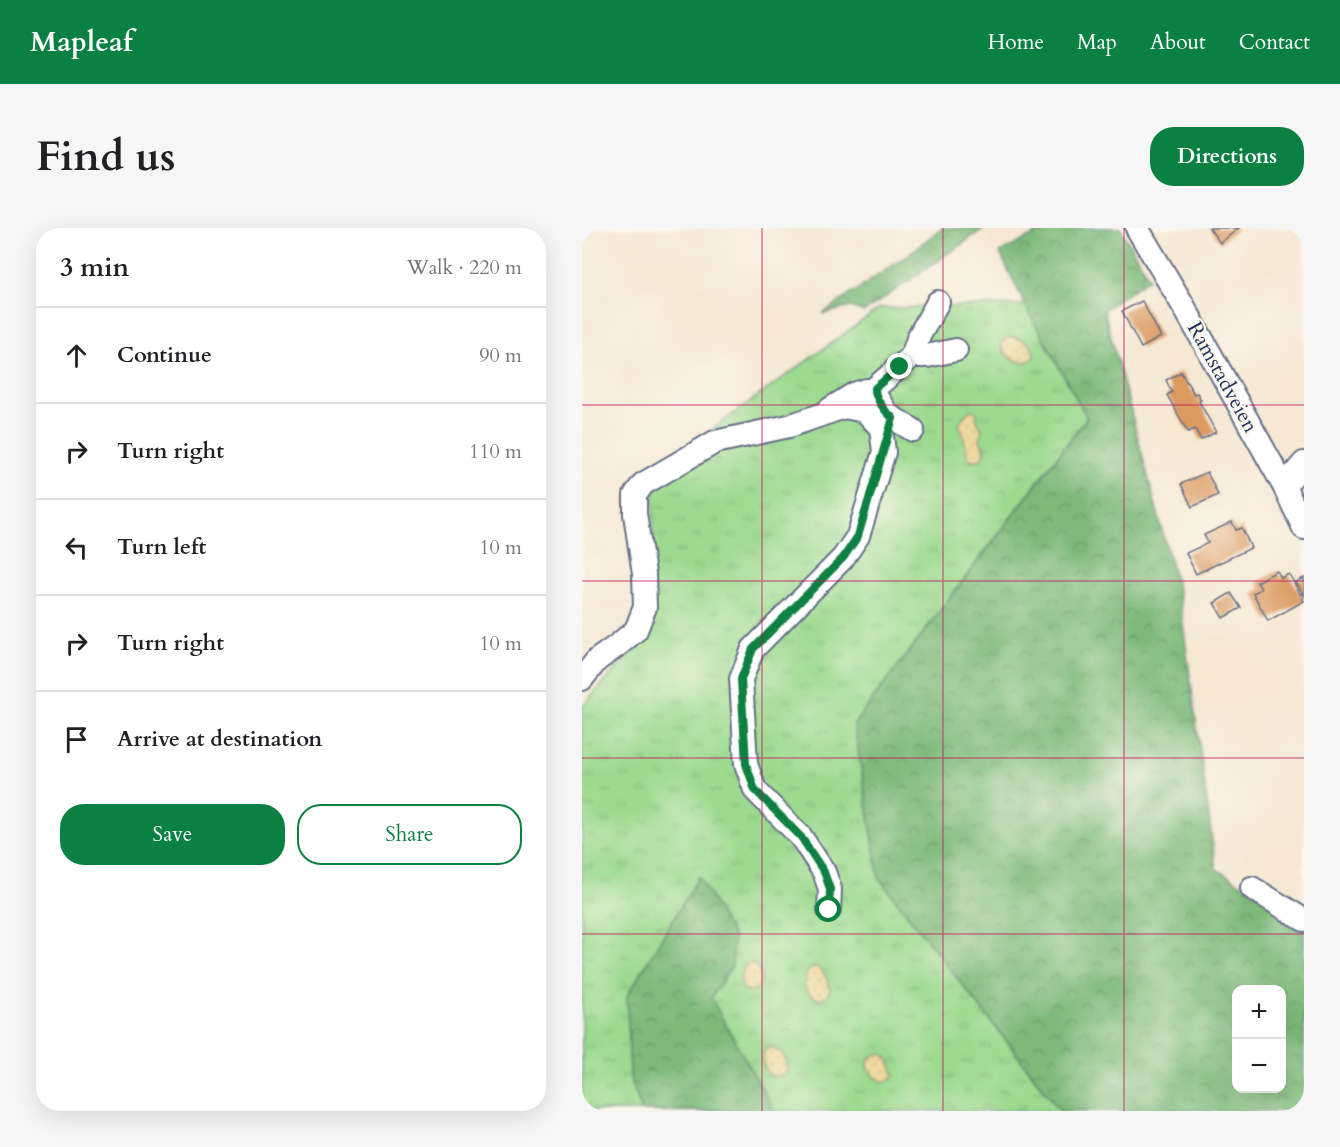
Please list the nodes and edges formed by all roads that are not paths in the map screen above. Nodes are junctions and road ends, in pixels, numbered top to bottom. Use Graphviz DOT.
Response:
graph roads {
  1 [pos="1137,228"];
  2 [pos="938,302"];
  3 [pos="956,350"];
  4 [pos="912,356"];
  5 [pos="874,393"];
  6 [pos="813,418"];
  7 [pos="893,418"];
  8 [pos="913,430"];
  9 [pos="884,452"];
  10 [pos="1304,463"];
  11 [pos="1284,486"];
  12 [pos="1304,528"];
  13 [pos="582,678"];
  14 [pos="1252,888"];
  15 [pos="829,910"];
  16 [pos="1304,920"];
  1 -- 11 [label="street, Ramstadveien"];
  2 -- 4 [label="street"];
  3 -- 4 [label="street"];
  4 -- 5 [label="street"];
  5 -- 6 [label="street"];
  5 -- 7 [label="street"];
  6 -- 9 [label="street"];
  6 -- 13 [label="street"];
  7 -- 8 [label="street"];
  7 -- 9 [label="street"];
  9 -- 15 [label="street"];
  10 -- 11 [label="street"];
  11 -- 12 [label="street, Ramstadveien"];
  14 -- 16 [label="street"];
}
